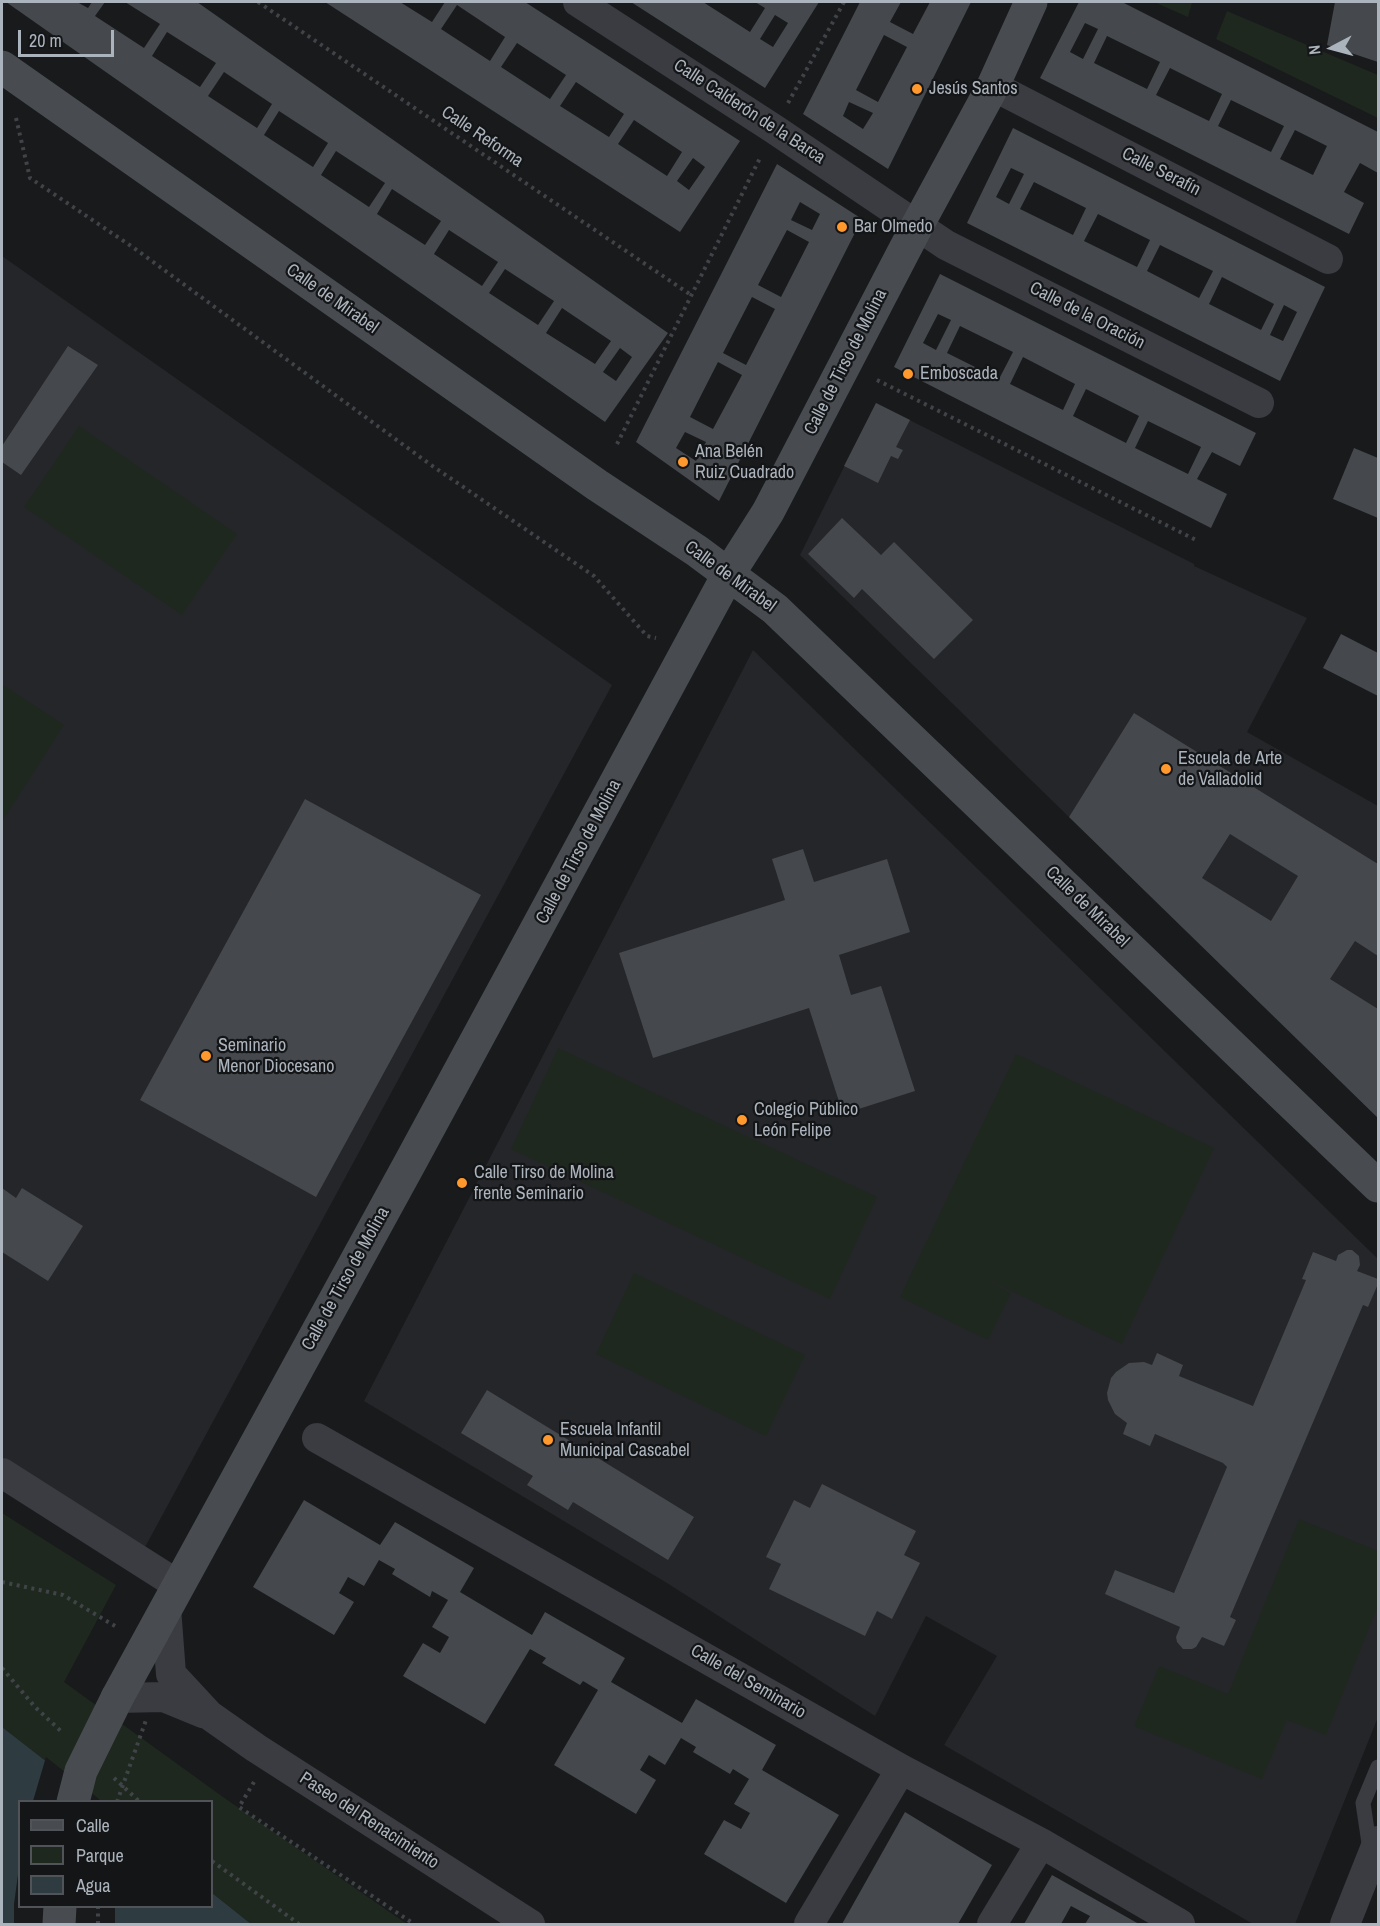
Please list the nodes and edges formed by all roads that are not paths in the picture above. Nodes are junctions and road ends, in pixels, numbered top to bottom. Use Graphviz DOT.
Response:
graph roads {
  1 [pos="578,2"];
  2 [pos="1031,2"];
  3 [pos="2,67"];
  4 [pos="993,86"];
  5 [pos="917,226"];
  6 [pos="1328,259"];
  7 [pos="1259,403"];
  8 [pos="728,575"];
  9 [pos="1378,1186"];
  10 [pos="317,1438"];
  11 [pos="2,1473"];
  12 [pos="172,1596"];
  13 [pos="117,1698"];
  14 [pos="209,1715"];
  15 [pos="1378,1767"];
  16 [pos="901,1769"];
  17 [pos="74,1800"];
  18 [pos="1041,1843"];
  19 [pos="1375,1850"];
  20 [pos="60,1908"];
  21 [pos="59,1924"];
  22 [pos="530,1924"];
  23 [pos="809,1924"];
  24 [pos="992,1924"];
  25 [pos="1180,1924"];
  26 [pos="1345,1924"];
  1 -- 5 [label="street, Calle Calderón de la Barca"];
  2 -- 4 [label="street, Calle de Tirso de Molina"];
  3 -- 8 [label="street, Calle de Mirabel"];
  4 -- 5 [label="street, Calle de Tirso de Molina"];
  4 -- 6 [label="street, Calle Serafín"];
  5 -- 7 [label="street, Calle de la Oración"];
  5 -- 8 [label="street, Calle de Tirso de Molina"];
  8 -- 9 [label="street, Calle de Mirabel"];
  8 -- 12 [label="street, Calle de Tirso de Molina"];
  10 -- 16 [label="street, Calle del Seminario"];
  11 -- 12 [label="street"];
  12 -- 13 [label="street, Calle de Tirso de Molina"];
  12 -- 14 [label="street, Paseo del Renacimiento"];
  13 -- 14 [label="street, Paseo del Renacimiento"];
  13 -- 17 [label="street, Calle de Tirso de Molina, bridge"];
  14 -- 22 [label="street, Paseo del Renacimiento"];
  15 -- 19 [label="lane"];
  16 -- 18 [label="street, Calle del Seminario"];
  16 -- 23 [label="street"];
  18 -- 24 [label="street"];
  18 -- 25 [label="street, Calle del Seminario"];
  19 -- 26 [label="street"];
  20 -- 21 [label="street"];
}
